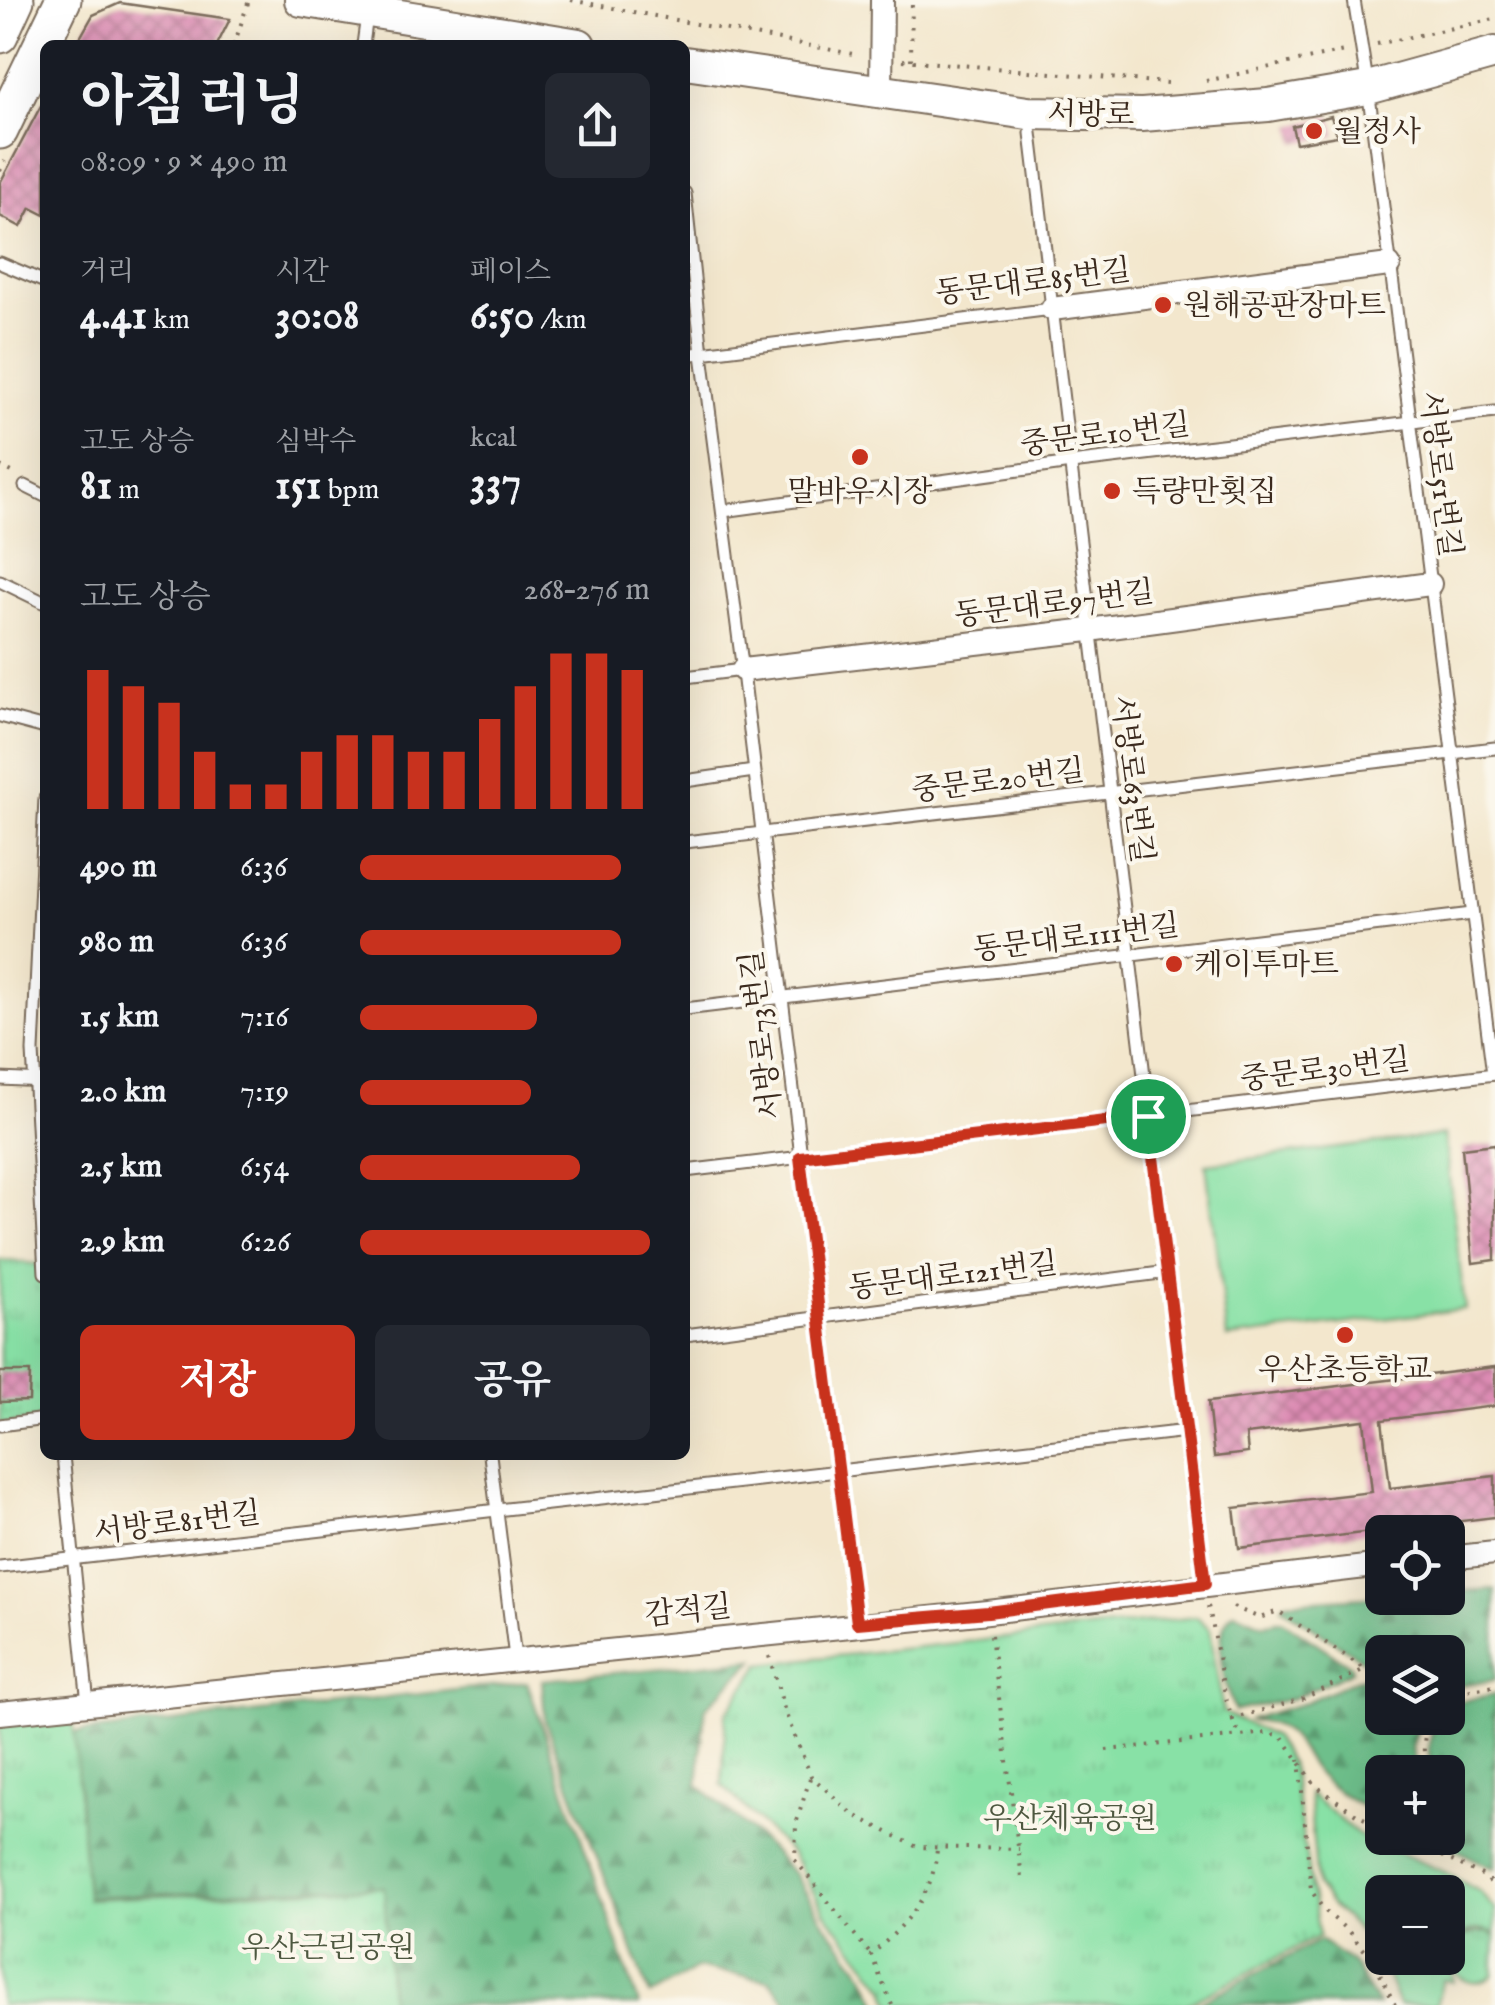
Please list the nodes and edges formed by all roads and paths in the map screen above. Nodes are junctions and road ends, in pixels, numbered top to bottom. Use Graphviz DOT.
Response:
graph roads {
  1 [pos="16,0"];
  2 [pos="63,0"];
  3 [pos="248,0"];
  4 [pos="301,0"];
  5 [pos="571,0"];
  6 [pos="614,0"];
  7 [pos="882,0"];
  8 [pos="912,0"];
  9 [pos="1354,0"];
  10 [pos="612,7"];
  11 [pos="368,8"];
  12 [pos="1495,18"];
  13 [pos="0,35"];
  14 [pos="44,40"];
  15 [pos="236,40"];
  16 [pos="364,40"];
  17 [pos="524,40"];
  18 [pos="1362,47"];
  19 [pos="40,48"];
  20 [pos="1495,54"];
  21 [pos="911,60"];
  22 [pos="690,62"];
  23 [pos="882,74"];
  24 [pos="1204,81"];
  25 [pos="1167,83"];
  26 [pos="1368,88"];
  27 [pos="0,131"];
  28 [pos="1031,133"];
  29 [pos="690,240"];
  30 [pos="0,263"];
  31 [pos="1389,265"];
  32 [pos="40,280"];
  33 [pos="1052,309"];
  34 [pos="702,354"];
  35 [pos="690,355"];
  36 [pos="1495,412"];
  37 [pos="1410,421"];
  38 [pos="1072,464"];
  39 [pos="25,486"];
  40 [pos="40,494"];
  41 [pos="722,510"];
  42 [pos="0,581"];
  43 [pos="1430,584"];
  44 [pos="40,601"];
  45 [pos="1089,630"];
  46 [pos="743,670"];
  47 [pos="690,676"];
  48 [pos="0,716"];
  49 [pos="40,727"];
  50 [pos="1495,748"];
  51 [pos="1452,753"];
  52 [pos="754,771"];
  53 [pos="690,780"];
  54 [pos="1110,792"];
  55 [pos="762,833"];
  56 [pos="690,841"];
  57 [pos="1472,914"];
  58 [pos="1130,956"];
  59 [pos="781,998"];
  60 [pos="690,1008"];
  61 [pos="40,1034"];
  62 [pos="1494,1074"];
  63 [pos="0,1079"];
  64 [pos="39,1081"];
  65 [pos="40,1114"];
  66 [pos="1148,1116"];
  67 [pos="800,1157"];
  68 [pos="690,1170"];
  69 [pos="1168,1272"];
  70 [pos="820,1318"];
  71 [pos="690,1334"];
  72 [pos="40,1420"];
  73 [pos="0,1425"];
  74 [pos="1187,1430"];
  75 [pos="64,1460"];
  76 [pos="491,1460"];
  77 [pos="838,1471"];
  78 [pos="497,1510"];
  79 [pos="1495,1553"];
  80 [pos="1465,1556"];
  81 [pos="74,1559"];
  82 [pos="0,1567"];
  83 [pos="1365,1567"];
  84 [pos="1205,1590"];
  85 [pos="1224,1604"];
  86 [pos="988,1612"];
  87 [pos="857,1623"];
  88 [pos="766,1647"];
  89 [pos="515,1658"];
  90 [pos="1365,1670"];
  91 [pos="1495,1686"];
  92 [pos="1465,1691"];
  93 [pos="88,1704"];
  94 [pos="0,1713"];
  95 [pos="1231,1719"];
  96 [pos="1240,1736"];
  97 [pos="1106,1750"];
  98 [pos="1299,1758"];
  99 [pos="810,1776"];
  100 [pos="1365,1819"];
  101 [pos="937,1847"];
  102 [pos="1018,1849"];
  103 [pos="1440,1855"];
  104 [pos="1022,1878"];
  105 [pos="1495,1887"];
  106 [pos="871,1955"];
  107 [pos="892,2005"];
  108 [pos="1395,2005"];
  1 -- 13 [label="main road"];
  2 -- 14 [label="main road"];
  3 -- 15 [label="path"];
  4 -- 11 [label="main road"];
  5 -- 10 [label="path"];
  6 -- 10 [label="path"];
  7 -- 23 [label="street"];
  8 -- 21 [label="path"];
  9 -- 18 [label="lane, 서방로51번길"];
  10 -- 23 [label="path"];
  11 -- 16 [label="lane"];
  11 -- 17 [label="main road"];
  12 -- 18 [label="path"];
  18 -- 24 [label="path"];
  18 -- 26 [label="lane, 서방로51번길"];
  19 -- 27 [label="main road"];
  20 -- 26 [label="main road, 서방로"];
  21 -- 23 [label="path"];
  21 -- 25 [label="path"];
  22 -- 23 [label="main road, 서방로"];
  23 -- 26 [label="main road, 서방로"];
  26 -- 31 [label="lane, 서방로51번길"];
  28 -- 33 [label="lane, 서방로63번길"];
  29 -- 34 [label="lane, 서방로73번길"];
  30 -- 32 [label="lane"];
  31 -- 33 [label="street, 동문대로85번길"];
  31 -- 37 [label="lane, 서방로51번길"];
  33 -- 34 [label="lane, 동문대로85번길"];
  33 -- 38 [label="lane, 서방로63번길"];
  34 -- 35 [label="lane, 동문대로85번길"];
  34 -- 41 [label="lane, 서방로73번길"];
  36 -- 37 [label="lane, 중문로10번길"];
  37 -- 38 [label="lane, 중문로10번길"];
  37 -- 43 [label="lane, 서방로51번길"];
  38 -- 41 [label="lane, 중문로10번길"];
  38 -- 45 [label="lane, 서방로63번길"];
  39 -- 40 [label="lane"];
  41 -- 46 [label="lane, 서방로73번길"];
  42 -- 44 [label="lane"];
  43 -- 45 [label="street, 동문대로97번길"];
  43 -- 51 [label="lane, 서방로51번길"];
  45 -- 46 [label="street, 동문대로97번길"];
  45 -- 54 [label="lane, 서방로63번길"];
  46 -- 47 [label="lane, 동문대로97번길"];
  46 -- 52 [label="lane, 서방로73번길"];
  48 -- 49 [label="lane"];
  50 -- 51 [label="lane, 중문로20번길"];
  51 -- 54 [label="lane, 중문로20번길"];
  51 -- 57 [label="lane, 서방로51번길"];
  52 -- 53 [label="lane"];
  52 -- 55 [label="lane, 서방로73번길"];
  54 -- 55 [label="lane, 중문로20번길"];
  54 -- 58 [label="lane, 서방로63번길"];
  55 -- 56 [label="lane, 중문로20번길"];
  55 -- 59 [label="lane, 서방로73번길"];
  57 -- 58 [label="lane, 동문대로111번길"];
  57 -- 62 [label="lane, 서방로51번길"];
  58 -- 59 [label="lane, 동문대로111번길"];
  58 -- 66 [label="lane, 서방로63번길"];
  59 -- 60 [label="lane, 동문대로111번길"];
  59 -- 67 [label="lane, 서방로73번길"];
  61 -- 64 [label="lane"];
  62 -- 66 [label="lane, 중문로30번길"];
  63 -- 64 [label="lane"];
  64 -- 65 [label="lane"];
  66 -- 67 [label="lane, 중문로30번길"];
  66 -- 69 [label="lane, 서방로63번길"];
  67 -- 68 [label="lane, 중문로30번길"];
  67 -- 70 [label="lane, 서방로73번길"];
  69 -- 70 [label="lane, 동문대로121번길"];
  69 -- 74 [label="lane, 서방로63번길"];
  70 -- 71 [label="lane, 동문대로121번길"];
  70 -- 77 [label="lane, 서방로73번길"];
  72 -- 73 [label="lane"];
  74 -- 77 [label="lane"];
  74 -- 84 [label="lane, 서방로63번길"];
  75 -- 81 [label="lane, 서방로81번길"];
  76 -- 78 [label="lane"];
  77 -- 78 [label="lane, 서방로81번길"];
  77 -- 87 [label="lane, 서방로73번길"];
  78 -- 81 [label="lane, 서방로81번길"];
  78 -- 89 [label="lane"];
  79 -- 80 [label="street"];
  81 -- 82 [label="lane, 서방로81번길"];
  81 -- 93 [label="lane, 서방로81번길"];
  83 -- 84 [label="street, 감적길"];
  84 -- 86 [label="street, 감적길"];
  84 -- 95 [label="path"];
  85 -- 90 [label="path"];
  86 -- 87 [label="street, 감적길"];
  86 -- 102 [label="path"];
  87 -- 89 [label="street, 감적길"];
  88 -- 99 [label="path"];
  89 -- 93 [label="street, 감적길"];
  90 -- 95 [label="path"];
  91 -- 92 [label="path"];
  93 -- 94 [label="street, 감적길"];
  95 -- 96 [label="path"];
  96 -- 97 [label="path"];
  96 -- 98 [label="path"];
  98 -- 100 [label="path"];
  98 -- 108 [label="path"];
  99 -- 101 [label="path"];
  99 -- 106 [label="path"];
  101 -- 102 [label="path"];
  101 -- 106 [label="path"];
  102 -- 104 [label="path"];
  103 -- 105 [label="path"];
  106 -- 107 [label="path"];
}
